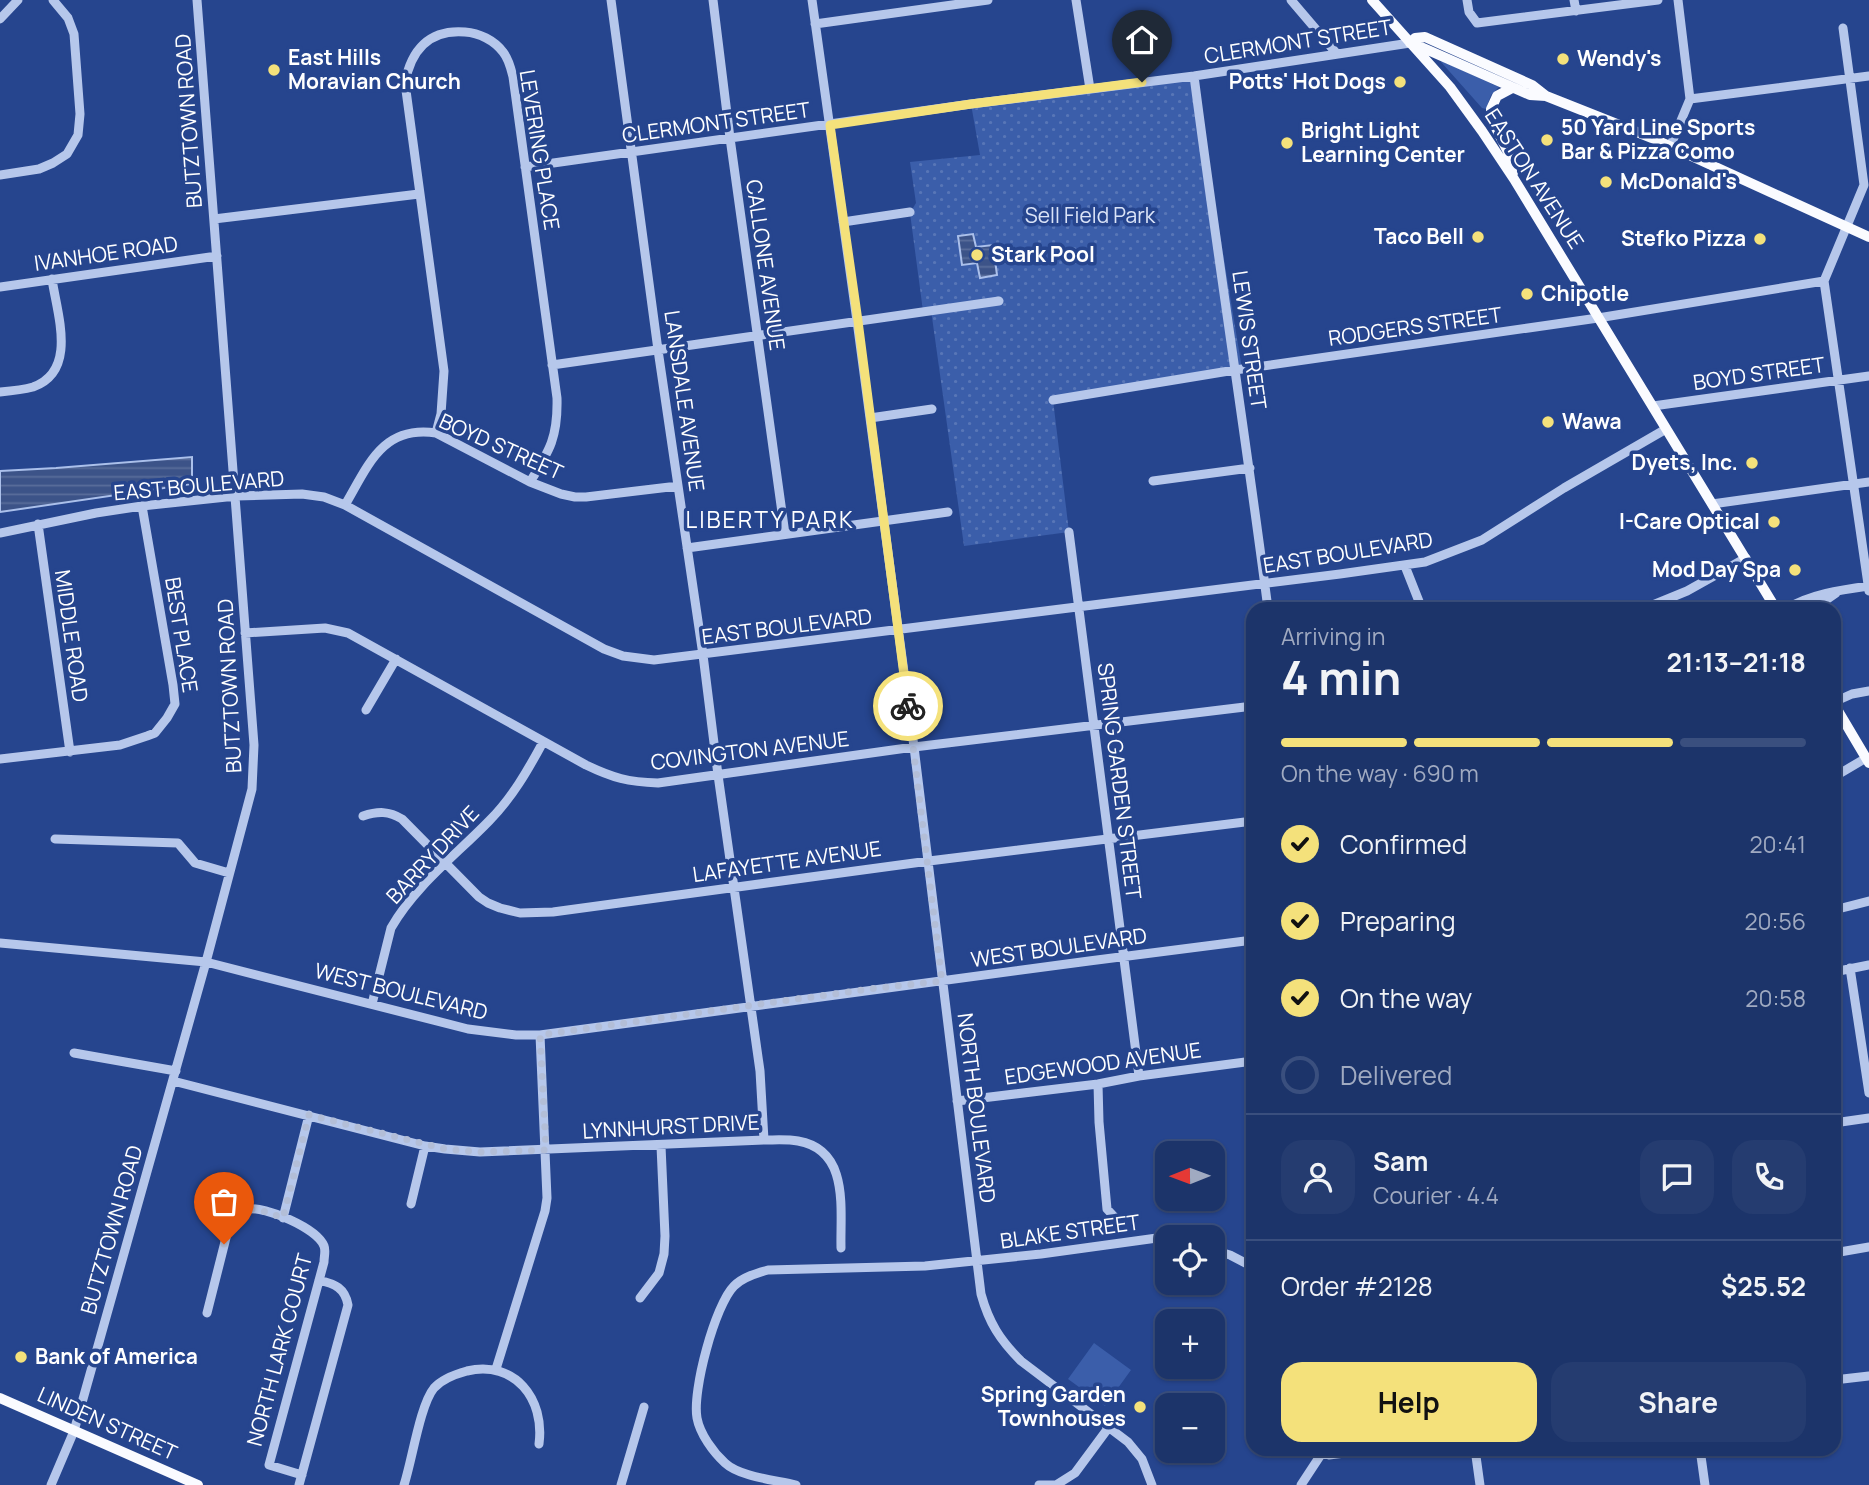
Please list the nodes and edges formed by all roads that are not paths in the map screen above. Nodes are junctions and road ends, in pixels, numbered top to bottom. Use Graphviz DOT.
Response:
graph roads {
  1 [pos="18,0"];
  2 [pos="53,0"];
  3 [pos="197,0"];
  4 [pos="611,0"];
  5 [pos="713,0"];
  6 [pos="812,0"];
  7 [pos="988,0"];
  8 [pos="1076,0"];
  9 [pos="1291,0"];
  10 [pos="1372,0"];
  11 [pos="1467,0"];
  12 [pos="1574,0"];
  13 [pos="1658,0"];
  14 [pos="1678,0"];
  15 [pos="1576,11"];
  16 [pos="0,19"];
  17 [pos="815,24"];
  18 [pos="1843,28"];
  19 [pos="1410,43"];
  20 [pos="1338,54"];
  21 [pos="1194,76"];
  22 [pos="1869,76"];
  23 [pos="1850,78"];
  24 [pos="1512,88"];
  25 [pos="1090,89"];
  26 [pos="1546,96"];
  27 [pos="1690,99"];
  28 [pos="830,125"];
  29 [pos="730,138"];
  30 [pos="1670,146"];
  31 [pos="631,152"];
  32 [pos="525,166"];
  33 [pos="0,174"];
  34 [pos="1867,175"];
  35 [pos="1514,179"];
  36 [pos="419,194"];
  37 [pos="910,212"];
  38 [pos="214,219"];
  39 [pos="843,222"];
  40 [pos="1848,228"];
  41 [pos="1869,237"];
  42 [pos="217,256"];
  43 [pos="52,279"];
  44 [pos="1825,281"];
  45 [pos="0,287"];
  46 [pos="999,301"];
  47 [pos="1598,318"];
  48 [pos="858,321"];
  49 [pos="757,336"];
  50 [pos="658,350"];
  51 [pos="552,365"];
  52 [pos="1235,370"];
  53 [pos="1869,376"];
  54 [pos="1838,380"];
  55 [pos="0,392"];
  56 [pos="1053,400"];
  57 [pos="1653,406"];
  58 [pos="932,409"];
  59 [pos="870,418"];
  60 [pos="1666,429"];
  61 [pos="436,433"];
  62 [pos="1250,468"];
  63 [pos="1153,481"];
  64 [pos="530,482"];
  65 [pos="1869,482"];
  66 [pos="1854,484"];
  67 [pos="678,486"];
  68 [pos="236,496"];
  69 [pos="1712,503"];
  70 [pos="345,505"];
  71 [pos="142,506"];
  72 [pos="948,512"];
  73 [pos="884,521"];
  74 [pos="38,524"];
  75 [pos="1069,532"];
  76 [pos="0,533"];
  77 [pos="785,534"];
  78 [pos="687,548"];
  79 [pos="1746,558"];
  80 [pos="1405,566"];
  81 [pos="1265,584"];
  82 [pos="1869,586"];
  83 [pos="1841,590"];
  84 [pos="1869,591"];
  85 [pos="1267,602"];
  86 [pos="1419,602"];
  87 [pos="1660,602"];
  88 [pos="1772,602"];
  89 [pos="1798,602"];
  90 [pos="1823,602"];
  91 [pos="1079,606"];
  92 [pos="898,630"];
  93 [pos="245,633"];
  94 [pos="703,655"];
  95 [pos="396,659"];
  96 [pos="1869,691"];
  97 [pos="1841,700"];
  98 [pos="1246,707"];
  99 [pos="366,710"];
  100 [pos="1841,715"];
  101 [pos="1093,726"];
  102 [pos="543,741"];
  103 [pos="914,747"];
  104 [pos="70,752"];
  105 [pos="0,759"];
  106 [pos="1868,761"];
  107 [pos="1841,774"];
  108 [pos="718,775"];
  109 [pos="363,816"];
  110 [pos="1246,822"];
  111 [pos="55,839"];
  112 [pos="1108,839"];
  113 [pos="929,861"];
  114 [pos="446,862"];
  115 [pos="229,873"];
  116 [pos="734,887"];
  117 [pos="1869,901"];
  118 [pos="1841,908"];
  119 [pos="1246,941"];
  120 [pos="0,943"];
  121 [pos="1123,956"];
  122 [pos="206,962"];
  123 [pos="1869,965"];
  124 [pos="1850,968"];
  125 [pos="1841,970"];
  126 [pos="942,981"];
  127 [pos="372,1004"];
  128 [pos="750,1006"];
  129 [pos="540,1035"];
  130 [pos="74,1053"];
  131 [pos="1246,1062"];
  132 [pos="176,1071"];
  133 [pos="1139,1076"];
  134 [pos="173,1081"];
  135 [pos="1098,1084"];
  136 [pos="1869,1093"];
  137 [pos="957,1101"];
  138 [pos="309,1115"];
  139 [pos="1869,1118"];
  140 [pos="1841,1122"];
  141 [pos="764,1140"];
  142 [pos="425,1146"];
  143 [pos="661,1146"];
  144 [pos="546,1150"];
  145 [pos="411,1204"];
  146 [pos="283,1218"];
  147 [pos="1121,1224"];
  148 [pos="1155,1239"];
  149 [pos="1869,1247"];
  150 [pos="841,1248"];
  151 [pos="1841,1251"];
  152 [pos="1225,1254"];
  153 [pos="977,1261"];
  154 [pos="1246,1263"];
  155 [pos="319,1280"];
  156 [pos="639,1298"];
  157 [pos="207,1313"];
  158 [pos="496,1369"];
  159 [pos="1869,1376"];
  160 [pos="1841,1379"];
  161 [pos="0,1398"];
  162 [pos="644,1407"];
  163 [pos="1109,1427"];
  164 [pos="74,1431"];
  165 [pos="538,1444"];
  166 [pos="1317,1456"];
  167 [pos="1476,1456"];
  168 [pos="1701,1456"];
  169 [pos="300,1480"];
  170 [pos="51,1485"];
  171 [pos="198,1485"];
  172 [pos="404,1485"];
  173 [pos="621,1485"];
  174 [pos="796,1485"];
  175 [pos="1039,1485"];
  176 [pos="1152,1485"];
  177 [pos="1300,1485"];
  178 [pos="1480,1485"];
  179 [pos="1705,1485"];
  1 -- 16 [label="street"];
  2 -- 33 [label="street"];
  3 -- 38 [label="street, BUTZTOWN ROAD"];
  4 -- 31 [label="street, LANSDALE AVENUE"];
  5 -- 29 [label="street, CALLONE AVENUE"];
  6 -- 17 [label="street, NORTH BOULEVARD"];
  7 -- 17 [label="street"];
  8 -- 25 [label="street"];
  9 -- 20 [label="street"];
  10 -- 19 [label="main road, EASTON AVENUE"];
  11 -- 15 [label="street"];
  12 -- 15 [label="street"];
  13 -- 15 [label="street"];
  14 -- 27 [label="street"];
  17 -- 28 [label="street, NORTH BOULEVARD"];
  18 -- 23 [label="street"];
  19 -- 20 [label="street, CLERMONT STREET"];
  19 -- 24 [label="main road"];
  19 -- 26 [label="main road"];
  19 -- 35 [label="main road, EASTON AVENUE"];
  20 -- 21 [label="street, CLERMONT STREET"];
  21 -- 25 [label="street, CLERMONT STREET"];
  21 -- 52 [label="street, LEWIS STREET"];
  22 -- 23 [label="street"];
  23 -- 27 [label="street"];
  23 -- 34 [label="street"];
  24 -- 26 [label="main road"];
  24 -- 35 [label="main road"];
  25 -- 28 [label="street, CLERMONT STREET"];
  26 -- 30 [label="main road"];
  27 -- 30 [label="street"];
  28 -- 29 [label="street, CLERMONT STREET"];
  28 -- 39 [label="street, NORTH BOULEVARD"];
  29 -- 31 [label="street, CLERMONT STREET"];
  29 -- 49 [label="street, CALLONE AVENUE"];
  30 -- 40 [label="main road"];
  31 -- 32 [label="street, CLERMONT STREET"];
  31 -- 50 [label="street, LANSDALE AVENUE"];
  32 -- 36 [label="street, LEVERING PLACE"];
  32 -- 51 [label="street, LEVERING PLACE"];
  34 -- 40 [label="street"];
  35 -- 47 [label="main road, EASTON AVENUE"];
  36 -- 38 [label="street"];
  36 -- 61 [label="street, LEVERING PLACE"];
  37 -- 39 [label="street"];
  38 -- 42 [label="street, BUTZTOWN ROAD"];
  39 -- 48 [label="street, NORTH BOULEVARD"];
  40 -- 41 [label="main road"];
  40 -- 44 [label="street"];
  42 -- 43 [label="street, IVANHOE ROAD"];
  42 -- 68 [label="street, BUTZTOWN ROAD"];
  43 -- 45 [label="street, IVANHOE ROAD"];
  43 -- 55 [label="street"];
  44 -- 47 [label="street, RODGERS STREET"];
  44 -- 54 [label="street"];
  46 -- 48 [label="street"];
  47 -- 52 [label="street, RODGERS STREET"];
  47 -- 57 [label="main road, EASTON AVENUE"];
  48 -- 49 [label="street"];
  48 -- 59 [label="street, NORTH BOULEVARD"];
  49 -- 50 [label="street"];
  49 -- 77 [label="street, CALLONE AVENUE"];
  50 -- 51 [label="street"];
  50 -- 67 [label="street, LANSDALE AVENUE"];
  51 -- 64 [label="street, LEVERING PLACE"];
  52 -- 56 [label="street, RODGERS STREET"];
  52 -- 62 [label="street, LEWIS STREET"];
  53 -- 54 [label="street, BOYD STREET"];
  54 -- 57 [label="street, BOYD STREET"];
  54 -- 66 [label="street"];
  57 -- 60 [label="main road, EASTON AVENUE"];
  58 -- 59 [label="street"];
  59 -- 73 [label="street, NORTH BOULEVARD"];
  60 -- 69 [label="main road, EASTON AVENUE"];
  60 -- 80 [label="street, EAST BOULEVARD"];
  61 -- 64 [label="street, BOYD STREET"];
  61 -- 70 [label="street, BOYD STREET"];
  62 -- 63 [label="street"];
  62 -- 81 [label="street, LEWIS STREET"];
  64 -- 67 [label="street, BOYD STREET"];
  65 -- 66 [label="street"];
  66 -- 69 [label="street"];
  66 -- 82 [label="street"];
  67 -- 78 [label="street, LANSDALE AVENUE"];
  68 -- 70 [label="street, EAST BOULEVARD"];
  68 -- 71 [label="street, EAST BOULEVARD"];
  68 -- 93 [label="street, BUTZTOWN ROAD"];
  69 -- 79 [label="main road, EASTON AVENUE"];
  70 -- 94 [label="street, EAST BOULEVARD"];
  71 -- 74 [label="street, EAST BOULEVARD"];
  71 -- 104 [label="street, BEST PLACE"];
  72 -- 73 [label="street"];
  73 -- 77 [label="street"];
  73 -- 92 [label="street, NORTH BOULEVARD"];
  74 -- 76 [label="street, EAST BOULEVARD"];
  74 -- 104 [label="street, MIDDLE ROAD"];
  75 -- 91 [label="street, SPRING GARDEN STREET"];
  77 -- 78 [label="street"];
  78 -- 94 [label="street, LANSDALE AVENUE"];
  79 -- 87 [label="street"];
  79 -- 88 [label="main road, EASTON AVENUE"];
  80 -- 81 [label="street, EAST BOULEVARD"];
  80 -- 86 [label="street"];
  81 -- 85 [label="street, LEWIS STREET"];
  81 -- 91 [label="street, EAST BOULEVARD"];
  82 -- 83 [label="street"];
  82 -- 84 [label="street"];
  83 -- 89 [label="street"];
  83 -- 90 [label="street"];
  91 -- 92 [label="street, EAST BOULEVARD"];
  91 -- 101 [label="street, SPRING GARDEN STREET"];
  92 -- 94 [label="street, EAST BOULEVARD"];
  92 -- 103 [label="street, NORTH BOULEVARD"];
  93 -- 95 [label="street, COVINGTON AVENUE"];
  93 -- 115 [label="street, BUTZTOWN ROAD"];
  94 -- 108 [label="street, LANSDALE AVENUE"];
  95 -- 99 [label="street"];
  95 -- 102 [label="street, COVINGTON AVENUE"];
  96 -- 97 [label="street"];
  98 -- 101 [label="street, COVINGTON AVENUE"];
  100 -- 106 [label="main road"];
  101 -- 103 [label="street, COVINGTON AVENUE"];
  101 -- 112 [label="street, SPRING GARDEN STREET"];
  102 -- 108 [label="street, COVINGTON AVENUE"];
  102 -- 114 [label="street, BARRY DRIVE"];
  103 -- 108 [label="street, COVINGTON AVENUE"];
  103 -- 113 [label="street, NORTH BOULEVARD"];
  104 -- 105 [label="street, BEST PLACE"];
  106 -- 107 [label="street"];
  108 -- 116 [label="street, LANSDALE AVENUE"];
  109 -- 114 [label="street, LAFAYETTE AVENUE"];
  110 -- 112 [label="street, LAFAYETTE AVENUE"];
  111 -- 115 [label="street"];
  112 -- 113 [label="street, LAFAYETTE AVENUE"];
  112 -- 121 [label="street, SPRING GARDEN STREET"];
  113 -- 116 [label="street, LAFAYETTE AVENUE"];
  113 -- 126 [label="street, NORTH BOULEVARD"];
  114 -- 116 [label="street, LAFAYETTE AVENUE"];
  114 -- 127 [label="street, BARRY DRIVE"];
  115 -- 122 [label="street, BUTZTOWN ROAD"];
  116 -- 128 [label="street, LANSDALE AVENUE"];
  117 -- 118 [label="street"];
  119 -- 121 [label="street, WEST BOULEVARD"];
  120 -- 122 [label="street, WEST BOULEVARD"];
  121 -- 126 [label="street, WEST BOULEVARD"];
  121 -- 133 [label="street, SPRING GARDEN STREET"];
  122 -- 127 [label="street, WEST BOULEVARD"];
  122 -- 132 [label="street, BUTZTOWN ROAD"];
  123 -- 124 [label="street"];
  124 -- 125 [label="street"];
  124 -- 136 [label="street"];
  126 -- 128 [label="street, WEST BOULEVARD"];
  126 -- 137 [label="street, NORTH BOULEVARD"];
  127 -- 129 [label="street, WEST BOULEVARD"];
  128 -- 129 [label="street, WEST BOULEVARD"];
  128 -- 141 [label="street, LANSDALE AVENUE"];
  129 -- 144 [label="street"];
  130 -- 132 [label="street"];
  131 -- 133 [label="street, EDGEWOOD AVENUE"];
  132 -- 134 [label="street, BUTZTOWN ROAD"];
  133 -- 135 [label="street, EDGEWOOD AVENUE"];
  134 -- 138 [label="street, LYNNHURST DRIVE"];
  134 -- 164 [label="street, BUTZTOWN ROAD"];
  135 -- 137 [label="street, EDGEWOOD AVENUE"];
  135 -- 147 [label="street"];
  137 -- 153 [label="street, NORTH BOULEVARD"];
  138 -- 142 [label="street, LYNNHURST DRIVE"];
  138 -- 146 [label="street"];
  139 -- 140 [label="street"];
  141 -- 143 [label="street, LYNNHURST DRIVE"];
  141 -- 150 [label="street, LYNNHURST DRIVE"];
  142 -- 144 [label="street, LYNNHURST DRIVE"];
  142 -- 145 [label="street"];
  143 -- 144 [label="street, LYNNHURST DRIVE"];
  143 -- 156 [label="street"];
  144 -- 158 [label="street"];
  146 -- 155 [label="street, NORTH LARK COURT"];
  146 -- 157 [label="street, NORTH LARK COURT"];
  148 -- 153 [label="street, BLAKE STREET"];
  149 -- 151 [label="street"];
  152 -- 154 [label="street"];
  153 -- 163 [label="street, NORTH BOULEVARD"];
  153 -- 174 [label="street, BLAKE STREET"];
  155 -- 169 [label="street"];
  155 -- 169 [label="street, NORTH LARK COURT"];
  158 -- 165 [label="street"];
  158 -- 172 [label="street"];
  159 -- 160 [label="street"];
  161 -- 164 [label="main road, LINDEN STREET"];
  162 -- 173 [label="street"];
  163 -- 175 [label="street"];
  163 -- 176 [label="street, NORTH BOULEVARD"];
  164 -- 170 [label="street, BUTZTOWN ROAD"];
  164 -- 171 [label="main road, LINDEN STREET"];
  166 -- 177 [label="street"];
  167 -- 178 [label="street"];
  168 -- 179 [label="street"];
}
